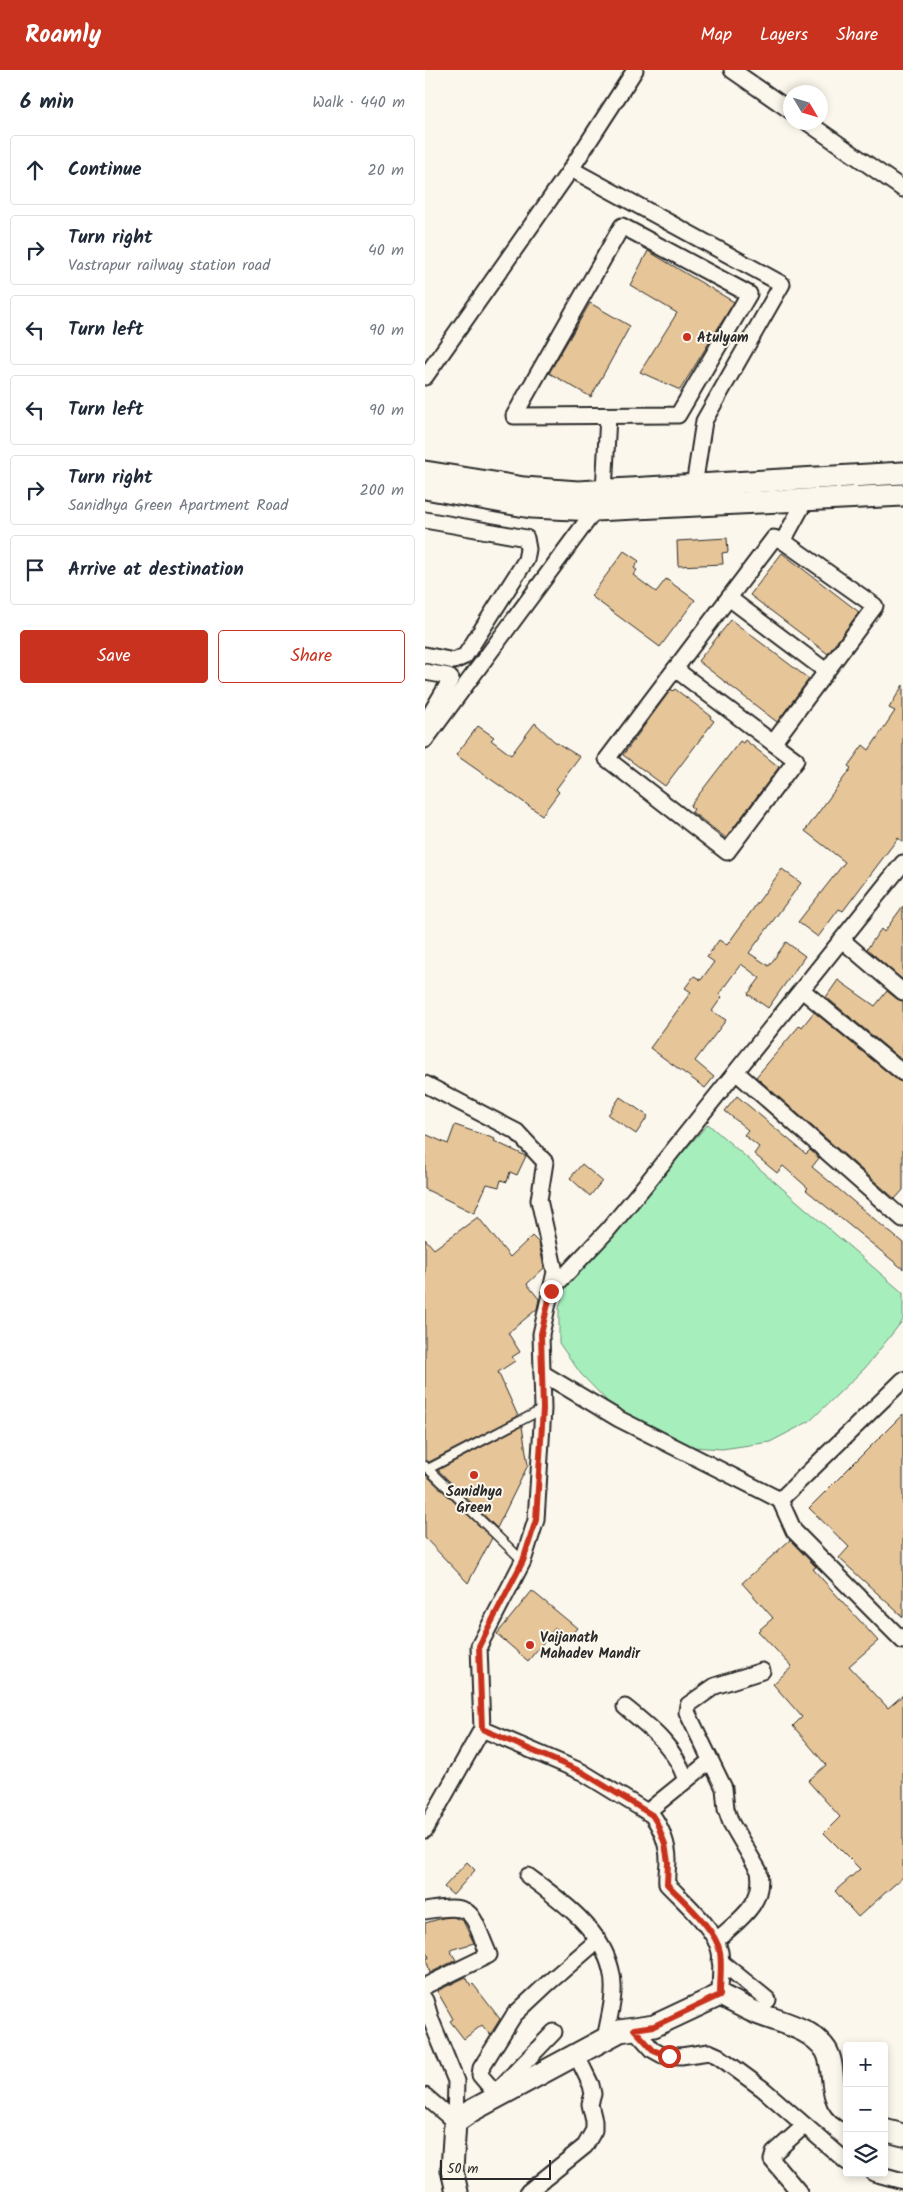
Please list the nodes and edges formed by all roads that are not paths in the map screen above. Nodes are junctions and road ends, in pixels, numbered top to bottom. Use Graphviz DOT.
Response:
graph roads {
  1 [pos="635,70"];
  2 [pos="732,70"];
  3 [pos="783,105"];
  4 [pos="818,130"];
  5 [pos="571,169"];
  6 [pos="903,189"];
  7 [pos="425,377"];
  8 [pos="609,416"];
  9 [pos="425,472"];
  10 [pos="903,473"];
  11 [pos="694,486"];
  12 [pos="425,488"];
  13 [pos="604,490"];
  14 [pos="903,496"];
  15 [pos="806,499"];
  16 [pos="595,510"];
  17 [pos="425,520"];
  18 [pos="783,540"];
  19 [pos="729,598"];
  20 [pos="497,606"];
  21 [pos="518,615"];
  22 [pos="425,655"];
  23 [pos="675,668"];
  24 [pos="826,671"];
  25 [pos="425,672"];
  26 [pos="427,729"];
  27 [pos="773,743"];
  28 [pos="901,870"];
  29 [pos="842,940"];
  30 [pos="802,990"];
  31 [pos="903,992"];
  32 [pos="736,1072"];
  33 [pos="903,1072"];
  34 [pos="425,1084"];
  35 [pos="903,1219"];
  36 [pos="551,1291"];
  37 [pos="542,1373"];
  38 [pos="903,1380"];
  39 [pos="543,1409"];
  40 [pos="427,1468"];
  41 [pos="781,1500"];
  42 [pos="523,1561"];
  43 [pos="903,1641"];
  44 [pos="762,1671"];
  45 [pos="625,1707"];
  46 [pos="482,1729"];
  47 [pos="710,1761"];
  48 [pos="686,1780"];
  49 [pos="647,1812"];
  50 [pos="425,1830"];
  51 [pos="528,1876"];
  52 [pos="425,1911"];
  53 [pos="598,1940"];
  54 [pos="716,1941"];
  55 [pos="720,1961"];
  56 [pos="425,1986"];
  57 [pos="720,1995"];
  58 [pos="425,2000"];
  59 [pos="768,2000"];
  60 [pos="634,2029"];
  61 [pos="554,2032"];
  62 [pos="605,2039"];
  63 [pos="576,2054"];
  64 [pos="497,2095"];
  65 [pos="425,2096"];
  66 [pos="843,2107"];
  67 [pos="455,2122"];
  68 [pos="804,2126"];
  69 [pos="843,2159"];
  70 [pos="888,2177"];
  71 [pos="903,2181"];
  72 [pos="457,2192"];
  73 [pos="528,2192"];
  74 [pos="799,2192"];
  1 -- 5 [label="street"];
  2 -- 3 [label="street"];
  4 -- 6 [label="street"];
  5 -- 7 [label="street"];
  5 -- 11 [label="street"];
  8 -- 8 [label="street"];
  8 -- 13 [label="street"];
  9 -- 13 [label="street"];
  10 -- 11 [label="street"];
  11 -- 13 [label="street"];
  12 -- 16 [label="street"];
  14 -- 15 [label="street"];
  15 -- 16 [label="street"];
  15 -- 18 [label="street"];
  16 -- 21 [label="street"];
  17 -- 20 [label="street"];
  18 -- 19 [label="street"];
  18 -- 24 [label="street"];
  19 -- 23 [label="street"];
  19 -- 24 [label="street"];
  20 -- 21 [label="street"];
  20 -- 22 [label="street"];
  21 -- 26 [label="street"];
  23 -- 27 [label="street"];
  23 -- 27 [label="street"];
  24 -- 27 [label="street"];
  25 -- 26 [label="street"];
  28 -- 29 [label="street"];
  29 -- 30 [label="street"];
  29 -- 31 [label="street"];
  30 -- 32 [label="street"];
  30 -- 33 [label="street"];
  32 -- 35 [label="street"];
  32 -- 36 [label="street"];
  34 -- 36 [label="street"];
  36 -- 37 [label="street"];
  37 -- 39 [label="street"];
  37 -- 41 [label="street"];
  38 -- 41 [label="street"];
  39 -- 40 [label="lane"];
  39 -- 42 [label="street"];
  40 -- 42 [label="lane"];
  41 -- 43 [label="street"];
  42 -- 46 [label="street"];
  44 -- 47 [label="street"];
  45 -- 48 [label="street"];
  46 -- 49 [label="street"];
  46 -- 50 [label="street"];
  47 -- 48 [label="street"];
  47 -- 54 [label="street"];
  48 -- 49 [label="street"];
  49 -- 54 [label="street"];
  51 -- 53 [label="street"];
  52 -- 56 [label="street"];
  53 -- 62 [label="street"];
  53 -- 64 [label="street"];
  54 -- 55 [label="street"];
  55 -- 57 [label="street"];
  55 -- 59 [label="street"];
  57 -- 60 [label="street"];
  57 -- 66 [label="street"];
  58 -- 67 [label="street"];
  60 -- 62 [label="street"];
  60 -- 68 [label="street"];
  61 -- 64 [label="street"];
  62 -- 63 [label="street"];
  63 -- 64 [label="street"];
  63 -- 73 [label="street"];
  64 -- 67 [label="street"];
  65 -- 67 [label="street"];
  67 -- 72 [label="street"];
  68 -- 69 [label="street"];
  68 -- 74 [label="street"];
  70 -- 71 [label="street"];
}
